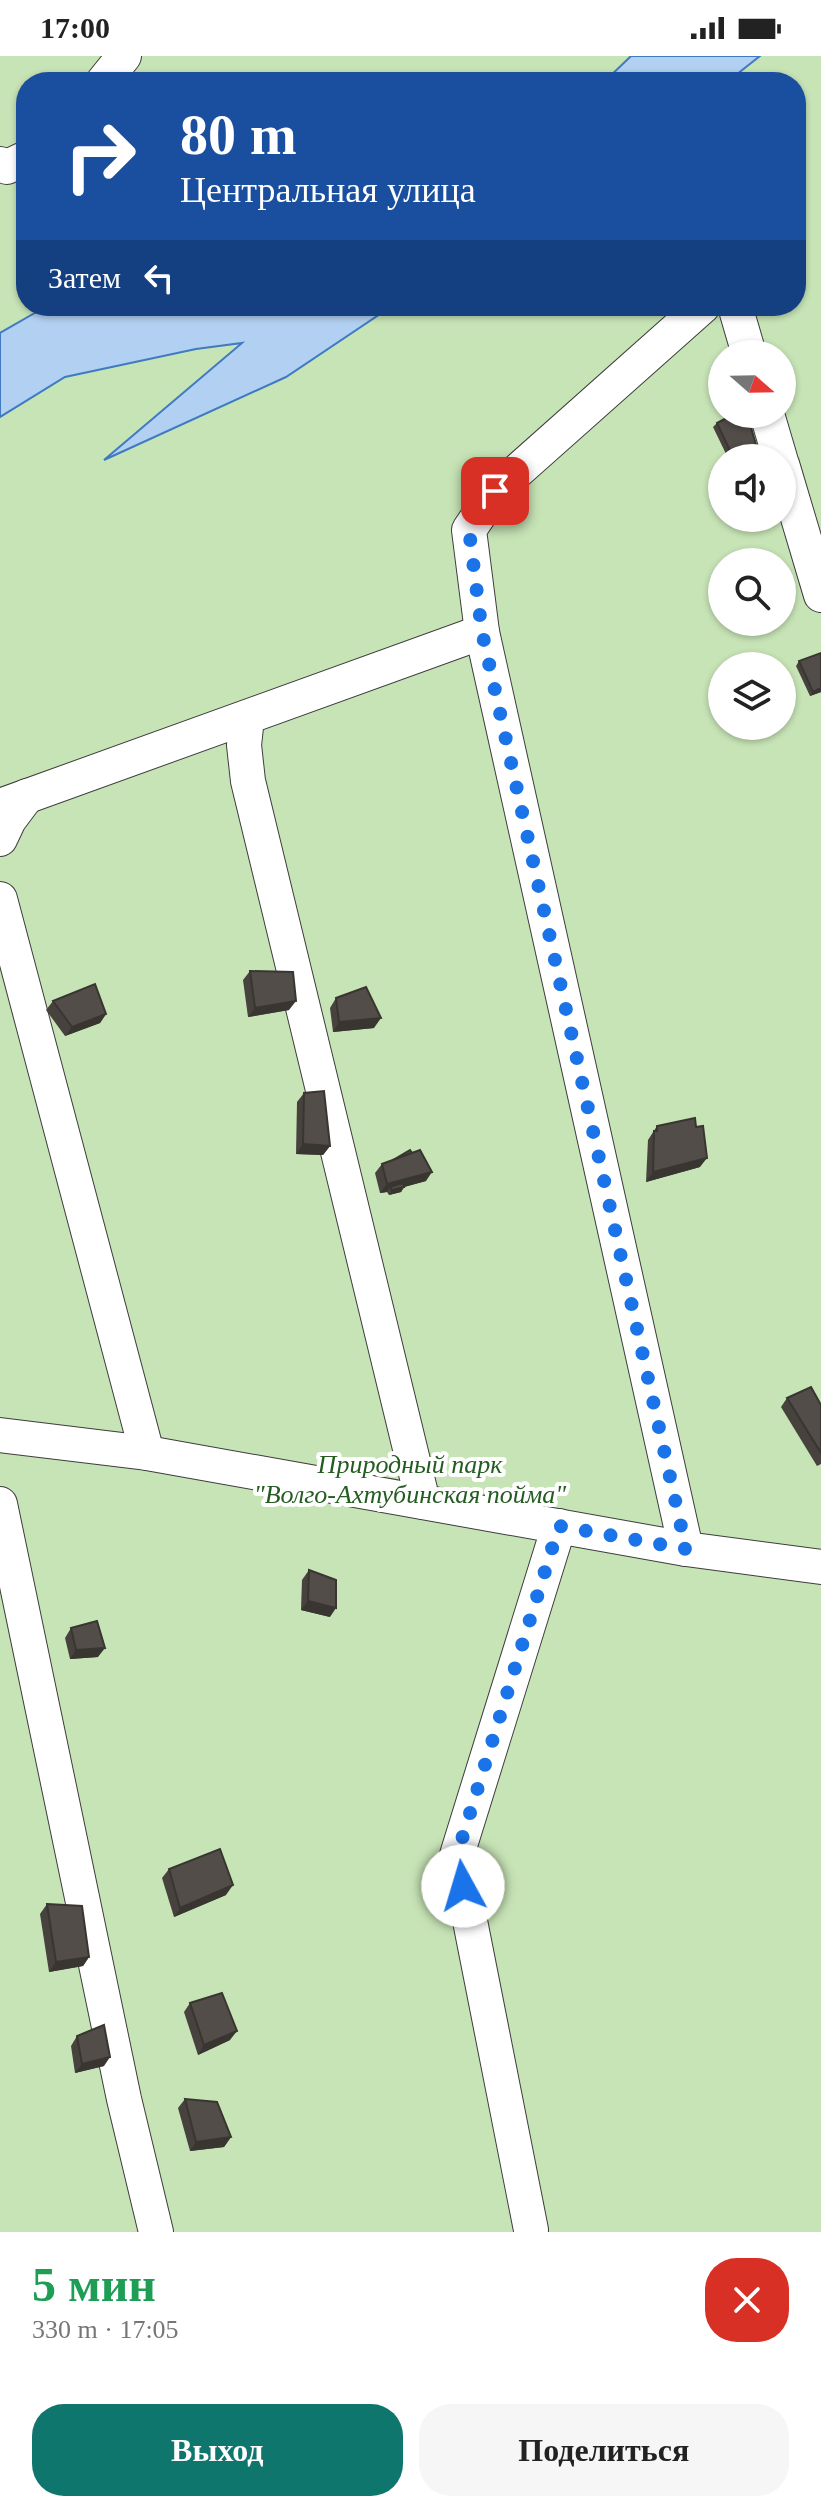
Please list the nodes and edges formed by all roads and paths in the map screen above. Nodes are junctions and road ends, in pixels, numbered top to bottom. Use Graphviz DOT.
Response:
graph roads {
  1 [pos="124,56"];
  2 [pos="111,72"];
  3 [pos="692,316"];
  4 [pos="738,316"];
  5 [pos="745,340"];
  6 [pos="796,511"];
  7 [pos="821,595"];
  8 [pos="482,632"];
  9 [pos="247,718"];
  10 [pos="13,801"];
  11 [pos="0,839"];
  12 [pos="0,899"];
  13 [pos="0,1435"];
  14 [pos="147,1453"];
  15 [pos="423,1502"];
  16 [pos="0,1504"];
  17 [pos="559,1526"];
  18 [pos="686,1549"];
  19 [pos="821,1567"];
  20 [pos="531,2230"];
  21 [pos="156,2232"];
  1 -- 2 [label="street"];
  3 -- 8 [label="street"];
  4 -- 5 [label="street"];
  6 -- 7 [label="street"];
  8 -- 9 [label="street"];
  8 -- 18 [label="street"];
  9 -- 10 [label="street"];
  9 -- 15 [label="street"];
  10 -- 11 [label="street"];
  12 -- 14 [label="street"];
  13 -- 14 [label="street"];
  14 -- 15 [label="street"];
  15 -- 17 [label="street"];
  16 -- 21 [label="street"];
  17 -- 18 [label="street"];
  17 -- 20 [label="street"];
  18 -- 19 [label="street"];
}
